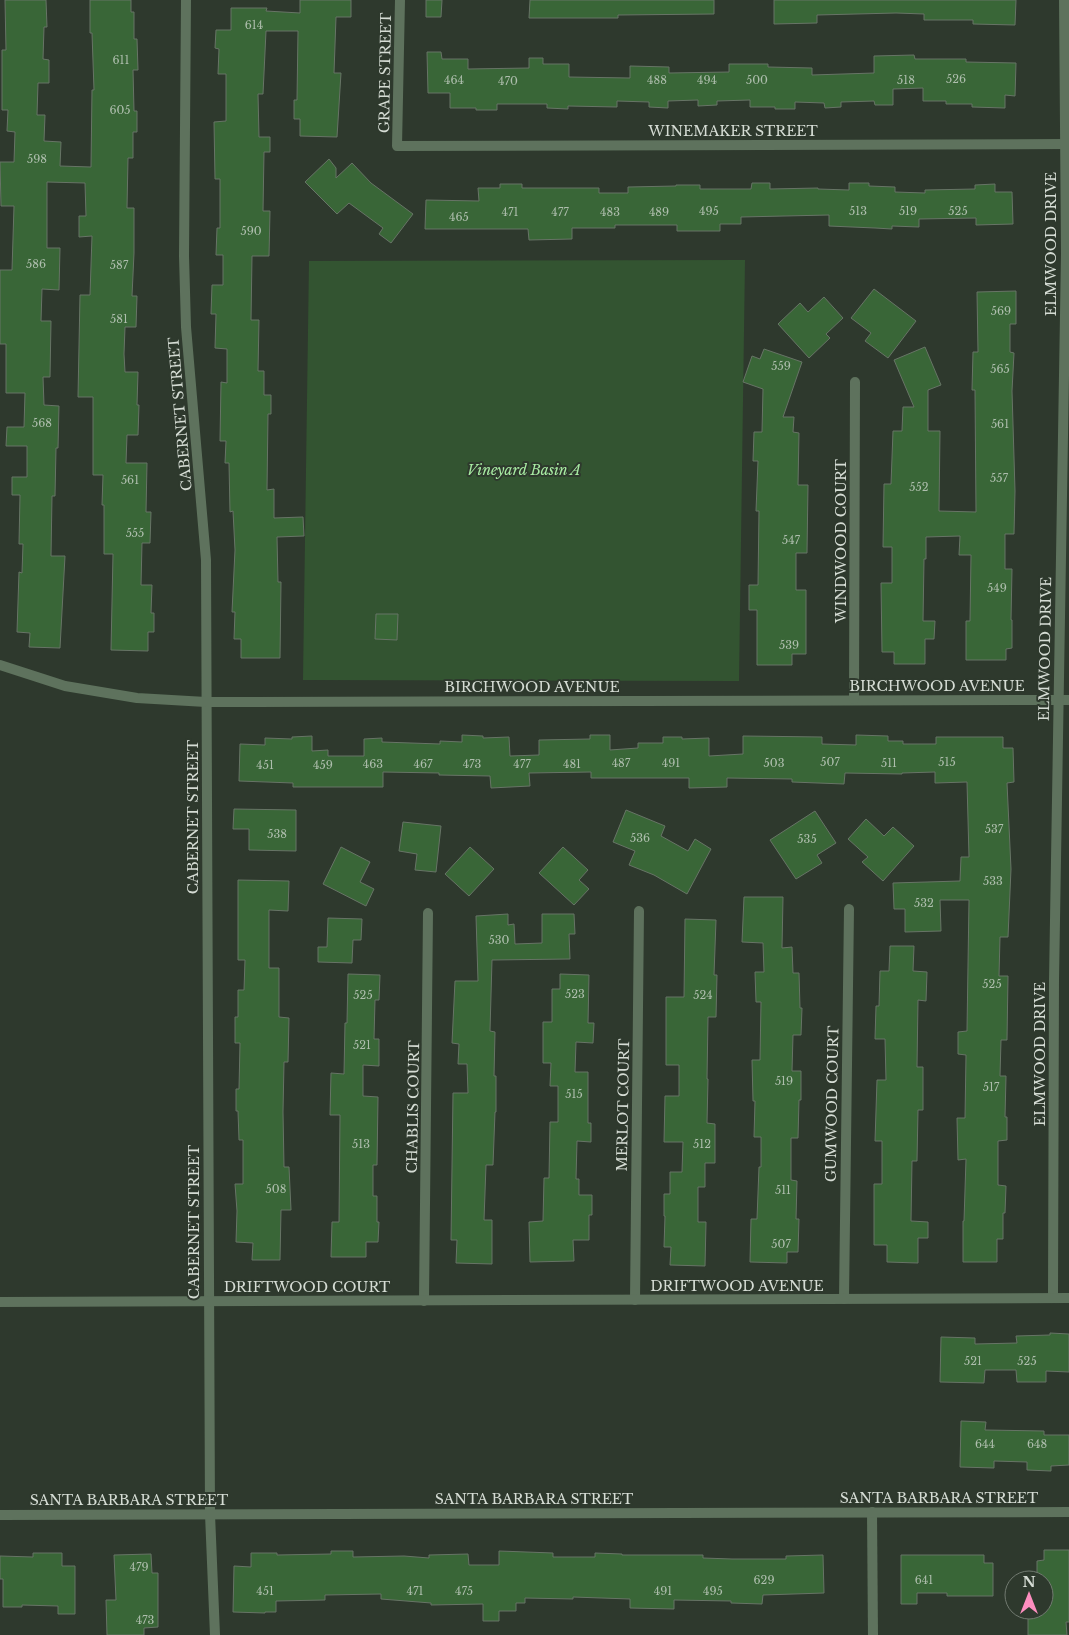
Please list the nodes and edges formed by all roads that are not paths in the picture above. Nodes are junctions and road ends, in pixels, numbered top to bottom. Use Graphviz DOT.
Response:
graph roads {
  1 [pos="186,0"];
  2 [pos="400,0"];
  3 [pos="1064,0"];
  4 [pos="1067,144"];
  5 [pos="397,146"];
  6 [pos="855,382"];
  7 [pos="0,665"];
  8 [pos="854,699"];
  9 [pos="1058,700"];
  10 [pos="1069,700"];
  11 [pos="206,702"];
  12 [pos="849,909"];
  13 [pos="639,911"];
  14 [pos="428,913"];
  15 [pos="1053,1298"];
  16 [pos="1069,1298"];
  17 [pos="844,1299"];
  18 [pos="635,1300"];
  19 [pos="208,1301"];
  20 [pos="404,1301"];
  21 [pos="424,1301"];
  22 [pos="0,1302"];
  23 [pos="872,1512"];
  24 [pos="1069,1512"];
  25 [pos="210,1514"];
  26 [pos="0,1515"];
  27 [pos="215,1635"];
  28 [pos="873,1635"];
  1 -- 11 [label="street, CABERNET STREET"];
  2 -- 5 [label="street, GRAPE STREET"];
  3 -- 4 [label="street, ELMWOOD DRIVE"];
  4 -- 5 [label="street, WINEMAKER STREET"];
  4 -- 9 [label="street, ELMWOOD DRIVE"];
  6 -- 8 [label="street, WINDWOOD COURT"];
  7 -- 11 [label="street, BIRCHWOOD AVENUE"];
  8 -- 9 [label="street, BIRCHWOOD AVENUE"];
  8 -- 11 [label="street, BIRCHWOOD AVENUE"];
  9 -- 10 [label="street, BIRCHWOOD AVENUE"];
  9 -- 15 [label="street, ELMWOOD DRIVE"];
  11 -- 19 [label="street, CABERNET STREET"];
  12 -- 17 [label="street, GUMWOOD COURT"];
  13 -- 18 [label="street, MERLOT COURT"];
  14 -- 21 [label="street, CHABLIS COURT"];
  15 -- 16 [label="street, DRIFTWOOD AVENUE"];
  15 -- 17 [label="street, DRIFTWOOD AVENUE"];
  17 -- 18 [label="street, DRIFTWOOD AVENUE"];
  18 -- 21 [label="street, DRIFTWOOD AVENUE"];
  19 -- 20 [label="street, DRIFTWOOD COURT"];
  19 -- 22 [label="street, DRIFTWOOD COURT"];
  19 -- 25 [label="street, CABERNET STREET"];
  20 -- 21 [label="street, DRIFTWOOD AVENUE"];
  23 -- 24 [label="street, SANTA BARBARA STREET"];
  23 -- 25 [label="street, SANTA BARBARA STREET"];
  23 -- 28 [label="street"];
  25 -- 26 [label="street, SANTA BARBARA STREET"];
  25 -- 27 [label="street, CABERNET STREET"];
}
